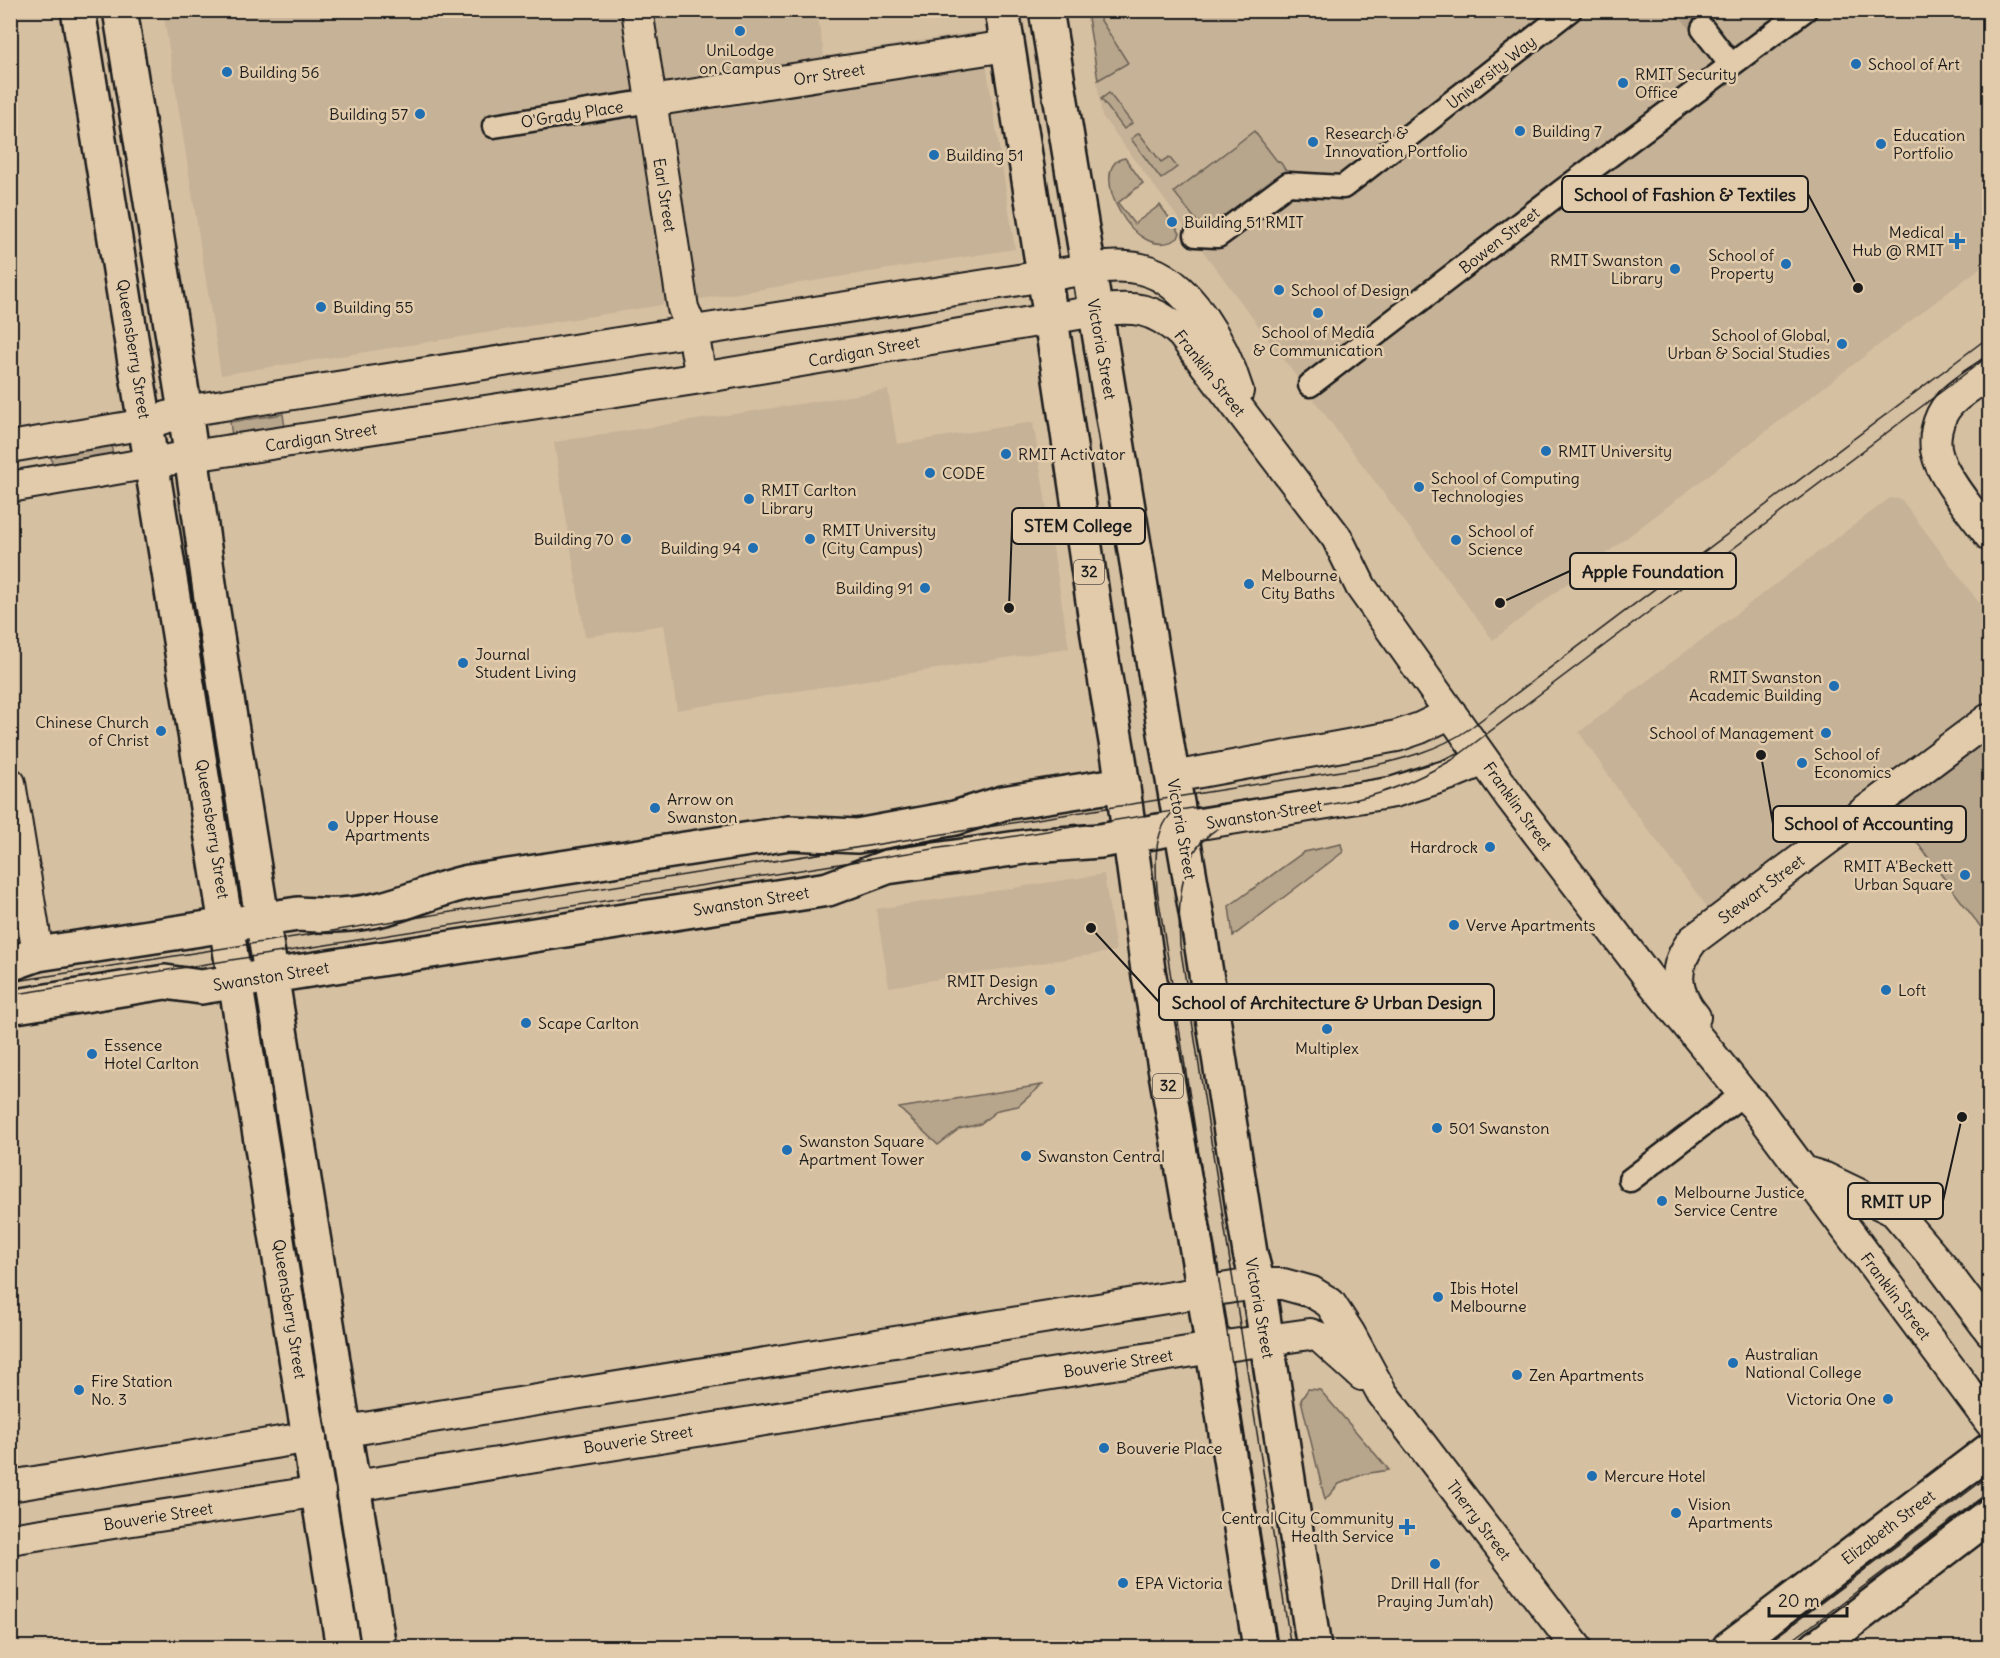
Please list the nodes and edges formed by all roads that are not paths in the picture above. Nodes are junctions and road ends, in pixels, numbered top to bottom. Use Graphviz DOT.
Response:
graph roads {
  1 [pos="78,10"];
  2 [pos="120,10"];
  3 [pos="637,10"];
  4 [pos="1002,10"];
  5 [pos="1046,10"];
  6 [pos="1570,10"];
  7 [pos="1805,10"];
  8 [pos="1703,29"];
  9 [pos="1007,46"];
  10 [pos="1731,65"];
  11 [pos="651,101"];
  12 [pos="494,126"];
  13 [pos="1196,235"];
  14 [pos="1089,270"];
  15 [pos="162,271"];
  16 [pos="1044,276"];
  17 [pos="123,279"];
  18 [pos="1096,311"];
  19 [pos="1051,319"];
  20 [pos="693,332"];
  21 [pos="624,343"];
  22 [pos="1989,373"];
  23 [pos="701,378"];
  24 [pos="1310,386"];
  25 [pos="632,389"];
  26 [pos="185,411"];
  27 [pos="146,424"];
  28 [pos="1253,427"];
  29 [pos="10,447"];
  30 [pos="192,456"];
  31 [pos="153,463"];
  32 [pos="10,487"];
  33 [pos="1989,536"];
  34 [pos="1451,713"];
  35 [pos="1989,718"];
  36 [pos="1484,760"];
  37 [pos="1173,777"];
  38 [pos="10,783"];
  39 [pos="1123,784"];
  40 [pos="1182,827"];
  41 [pos="1129,836"];
  42 [pos="262,920"];
  43 [pos="228,925"];
  44 [pos="1682,958"];
  45 [pos="24,959"];
  46 [pos="271,976"];
  47 [pos="237,981"];
  48 [pos="1665,998"];
  49 [pos="10,1007"];
  50 [pos="1712,1055"];
  51 [pos="1743,1095"];
  52 [pos="1803,1171"];
  53 [pos="1630,1180"];
  54 [pos="316,1250"];
  55 [pos="281,1256"];
  56 [pos="1258,1284"];
  57 [pos="1203,1292"];
  58 [pos="1989,1331"];
  59 [pos="1266,1340"];
  60 [pos="1212,1348"];
  61 [pos="1382,1393"];
  62 [pos="1989,1422"];
  63 [pos="346,1431"];
  64 [pos="311,1437"];
  65 [pos="1989,1450"];
  66 [pos="10,1486"];
  67 [pos="355,1486"];
  68 [pos="320,1491"];
  69 [pos="1989,1515"];
  70 [pos="10,1539"];
  71 [pos="374,1611"];
  72 [pos="341,1632"];
  73 [pos="379,1647"];
  74 [pos="1260,1647"];
  75 [pos="1314,1647"];
  76 [pos="1577,1647"];
  77 [pos="1729,1647"];
  78 [pos="1816,1647"];
  1 -- 17 [label="main road, Queensberry Street"];
  2 -- 15 [label="main road"];
  3 -- 11 [label="street, Earl Street"];
  4 -- 9 [label="main road, 32"];
  5 -- 14 [label="main road, Victoria Street"];
  6 -- 13 [label="street, University Way"];
  7 -- 10 [label="street, Bowen Street"];
  8 -- 10 [label="street"];
  9 -- 11 [label="street, Orr Street"];
  9 -- 16 [label="main road, 32"];
  10 -- 24 [label="street, Bowen Street"];
  11 -- 12 [label="street, O'Grady Place"];
  11 -- 20 [label="street, Earl Street"];
  14 -- 16 [label="street"];
  14 -- 18 [label="main road, Victoria Street"];
  14 -- 28 [label="street, Franklin Street"];
  15 -- 17 [label="main road"];
  15 -- 26 [label="main road"];
  16 -- 19 [label="main road, 32"];
  16 -- 20 [label="street"];
  17 -- 27 [label="main road, Queensberry Street"];
  18 -- 19 [label="street, Cardigan Street"];
  18 -- 28 [label="street, Franklin Street"];
  18 -- 37 [label="main road, Victoria Street"];
  19 -- 23 [label="street, Cardigan Street"];
  19 -- 39 [label="main road, 32"];
  20 -- 21 [label="street"];
  20 -- 23 [label="street, Earl Street"];
  21 -- 25 [label="street"];
  21 -- 26 [label="street"];
  22 -- 33 [label="street"];
  23 -- 25 [label="street, Cardigan Street"];
  25 -- 30 [label="street, Cardigan Street"];
  26 -- 27 [label="street"];
  26 -- 30 [label="main road"];
  27 -- 29 [label="street"];
  27 -- 31 [label="main road, Queensberry Street"];
  28 -- 34 [label="street, Franklin Street"];
  30 -- 31 [label="street, Cardigan Street"];
  30 -- 42 [label="main road"];
  31 -- 32 [label="street, Cardigan Street"];
  31 -- 43 [label="main road, Queensberry Street"];
  34 -- 36 [label="street, Franklin Street"];
  34 -- 37 [label="street"];
  35 -- 44 [label="street, Stewart Street"];
  36 -- 40 [label="street, Swanston Street"];
  36 -- 48 [label="street, Franklin Street"];
  37 -- 39 [label="main road"];
  37 -- 40 [label="main road, Victoria Street"];
  38 -- 45 [label="street"];
  39 -- 41 [label="main road, 32"];
  39 -- 42 [label="main road"];
  40 -- 41 [label="main road, Swanston Street"];
  40 -- 56 [label="main road, Victoria Street"];
  41 -- 46 [label="main road, Swanston Street"];
  41 -- 57 [label="main road, 32"];
  42 -- 43 [label="main road"];
  42 -- 46 [label="main road"];
  43 -- 45 [label="main road"];
  43 -- 47 [label="main road, Queensberry Street"];
  44 -- 48 [label="street, Stewart Street"];
  44 -- 50 [label="street"];
  46 -- 47 [label="main road, Swanston Street"];
  46 -- 54 [label="main road"];
  47 -- 49 [label="main road, Swanston Street"];
  47 -- 55 [label="main road, Queensberry Street"];
  48 -- 50 [label="street, Franklin Street"];
  50 -- 51 [label="street, Franklin Street"];
  51 -- 52 [label="street, Franklin Street"];
  51 -- 53 [label="street"];
  52 -- 58 [label="street"];
  52 -- 62 [label="street, Franklin Street"];
  54 -- 55 [label="main road"];
  54 -- 63 [label="main road"];
  55 -- 64 [label="main road, Queensberry Street"];
  56 -- 57 [label="street"];
  56 -- 59 [label="main road, Victoria Street"];
  56 -- 61 [label="street, Therry Street"];
  57 -- 60 [label="main road, 32"];
  57 -- 63 [label="street"];
  59 -- 60 [label="street, Bouverie Street"];
  59 -- 61 [label="street, Therry Street"];
  59 -- 75 [label="main road, Victoria Street"];
  60 -- 67 [label="street, Bouverie Street"];
  60 -- 74 [label="main road, 32"];
  61 -- 76 [label="street, Therry Street"];
  63 -- 64 [label="main road"];
  63 -- 67 [label="main road"];
  64 -- 66 [label="street"];
  64 -- 68 [label="main road, Queensberry Street"];
  65 -- 77 [label="main road, Elizabeth Street"];
  67 -- 68 [label="main road, Bouverie Street"];
  67 -- 71 [label="main road"];
  68 -- 70 [label="street, Bouverie Street"];
  68 -- 72 [label="main road, Queensberry Street"];
  69 -- 78 [label="main road"];
  71 -- 72 [label="main road"];
  71 -- 73 [label="main road"];
}
